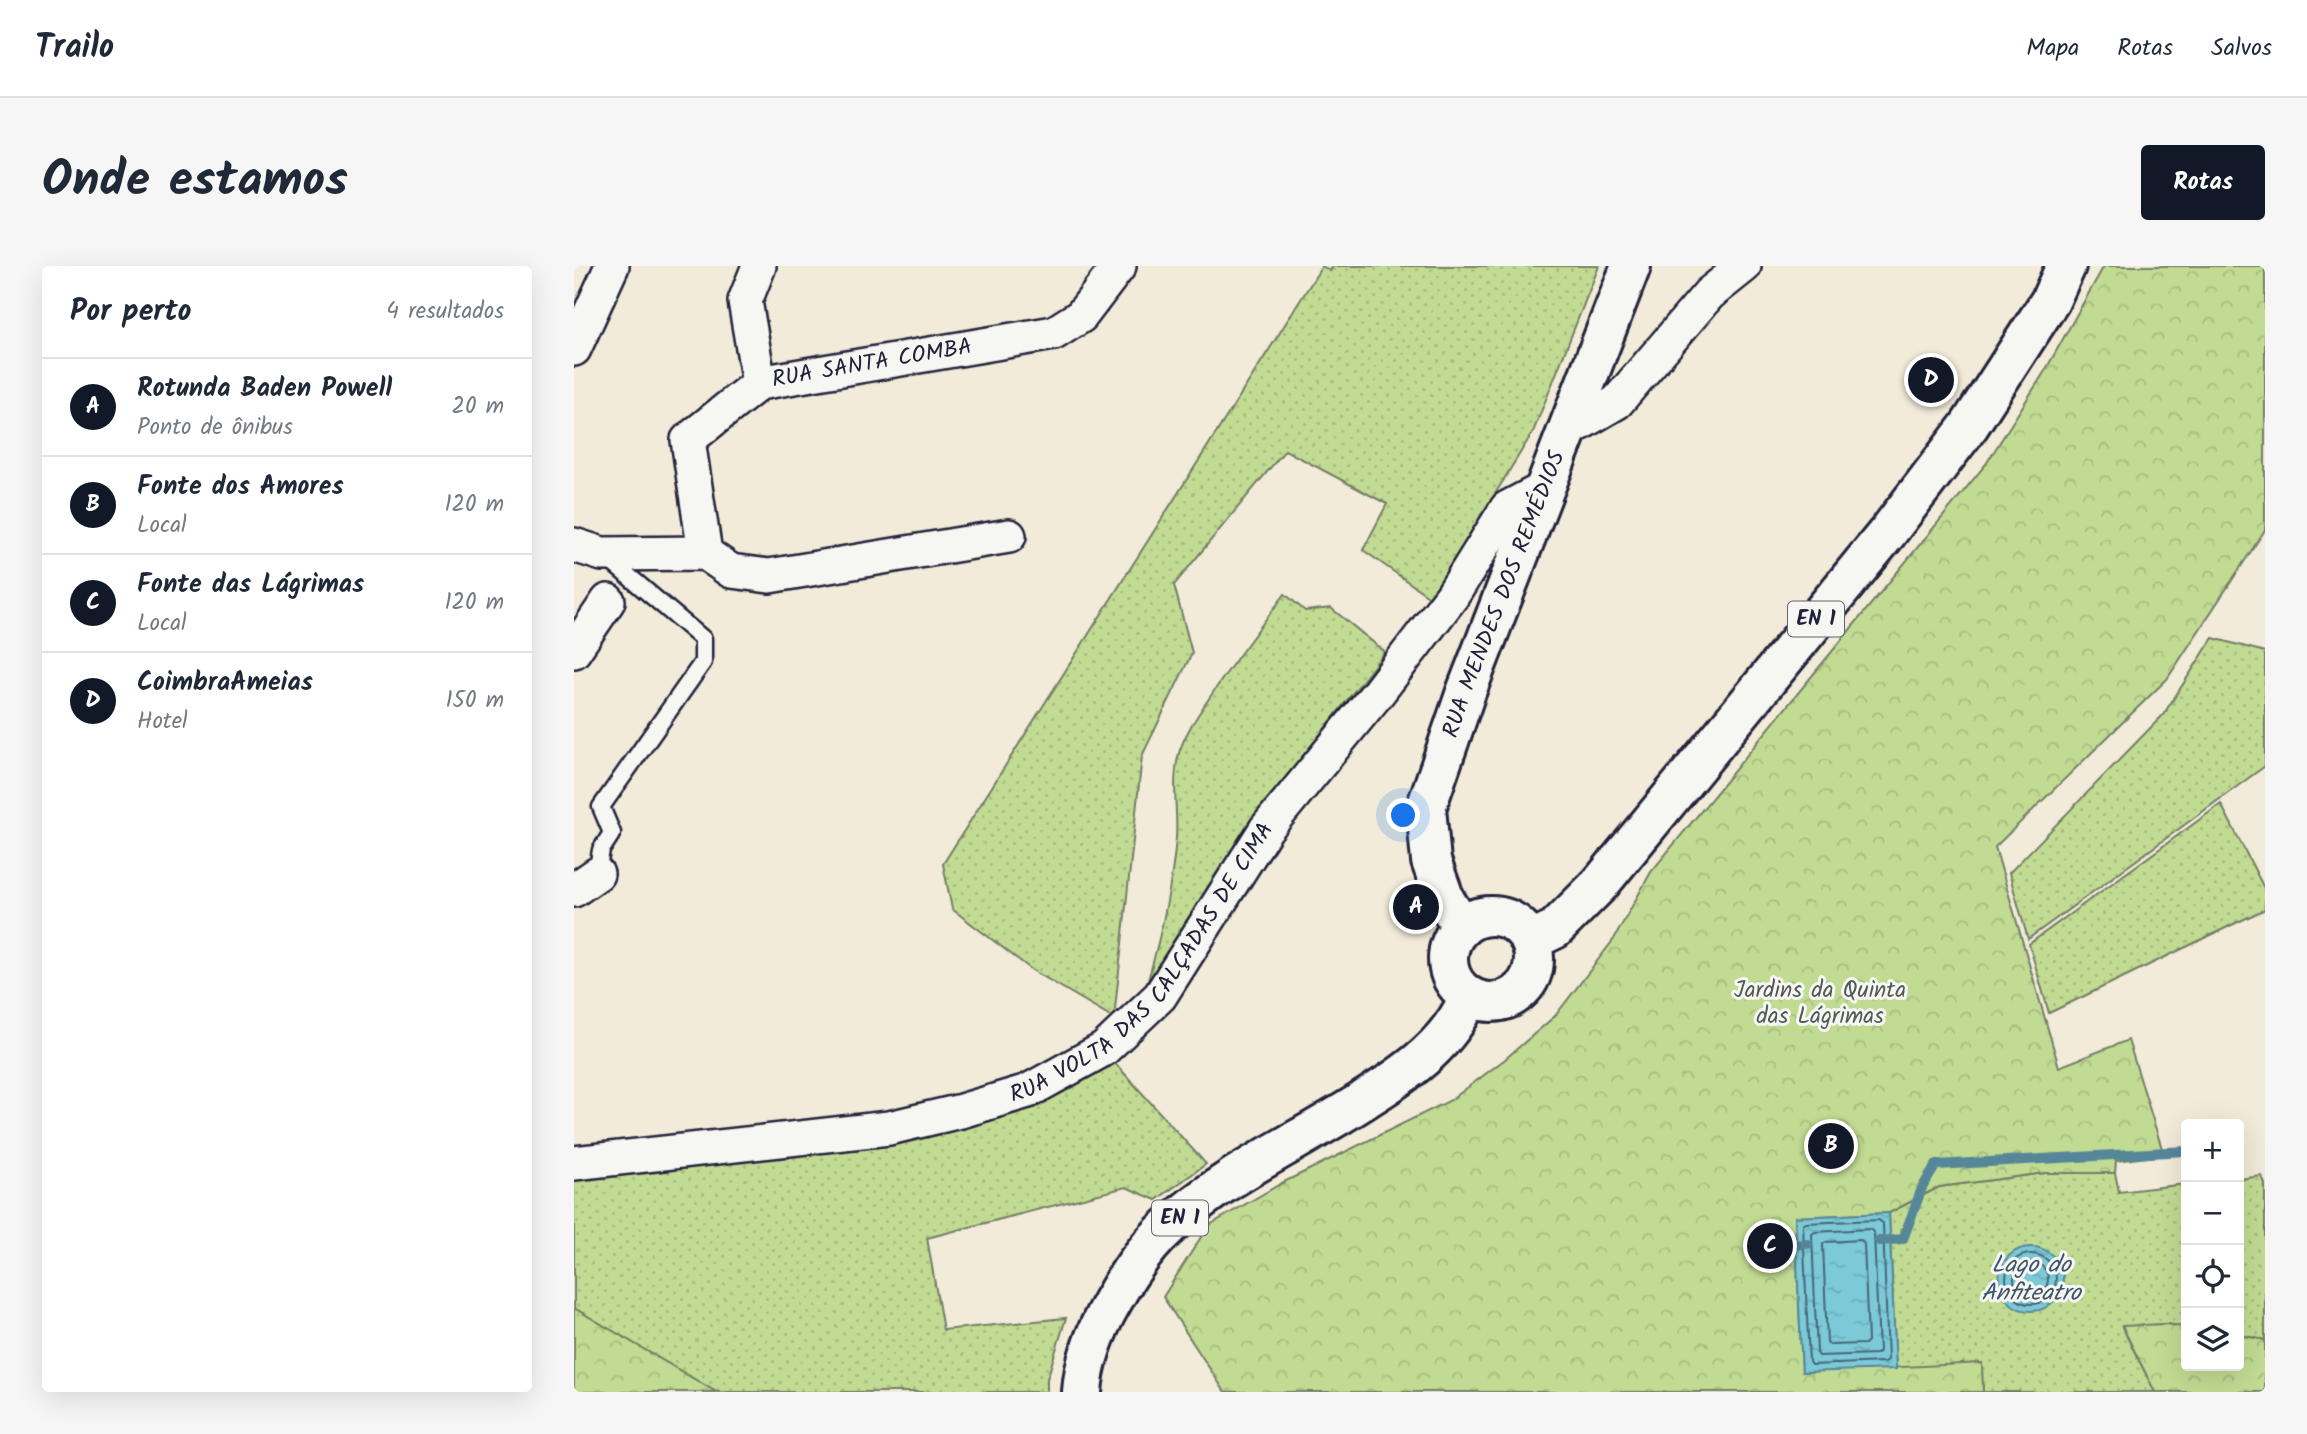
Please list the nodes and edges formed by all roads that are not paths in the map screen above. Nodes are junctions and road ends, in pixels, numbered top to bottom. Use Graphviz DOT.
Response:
graph roads {
  1 [pos="612,266"];
  2 [pos="759,266"];
  3 [pos="1119,266"];
  4 [pos="1631,266"];
  5 [pos="1744,266"];
  6 [pos="2066,266"];
  7 [pos="574,349"];
  8 [pos="759,383"];
  9 [pos="1569,430"];
  10 [pos="1547,487"];
  11 [pos="1009,536"];
  12 [pos="588,550"];
  13 [pos="705,553"];
  14 [pos="608,601"];
  15 [pos="574,651"];
  16 [pos="586,882"];
  17 [pos="1462,927"];
  18 [pos="1530,942"];
  19 [pos="1469,997"];
  20 [pos="574,1164"];
  21 [pos="1082,1392"];
  1 -- 7 [label="street"];
  2 -- 8 [label="street"];
  3 -- 8 [label="street, RUA SANTA COMBA"];
  4 -- 9 [label="main road, RUA MENDES DOS REMÉDIOS"];
  5 -- 9 [label="street"];
  6 -- 18 [label="main road, EN 1"];
  8 -- 13 [label="street, RUA SANTA COMBA"];
  9 -- 10 [label="main road, RUA MENDES DOS REMÉDIOS"];
  10 -- 17 [label="main road, RUA MENDES DOS REMÉDIOS"];
  10 -- 20 [label="street, RUA VOLTA DAS CALÇADAS DE CIMA"];
  11 -- 13 [label="street"];
  12 -- 13 [label="street"];
  12 -- 16 [label="lane"];
  14 -- 15 [label="street"];
  17 -- 18 [label="main road"];
  17 -- 19 [label="main road"];
  18 -- 19 [label="main road"];
  19 -- 21 [label="main road, EN 1"];
}
